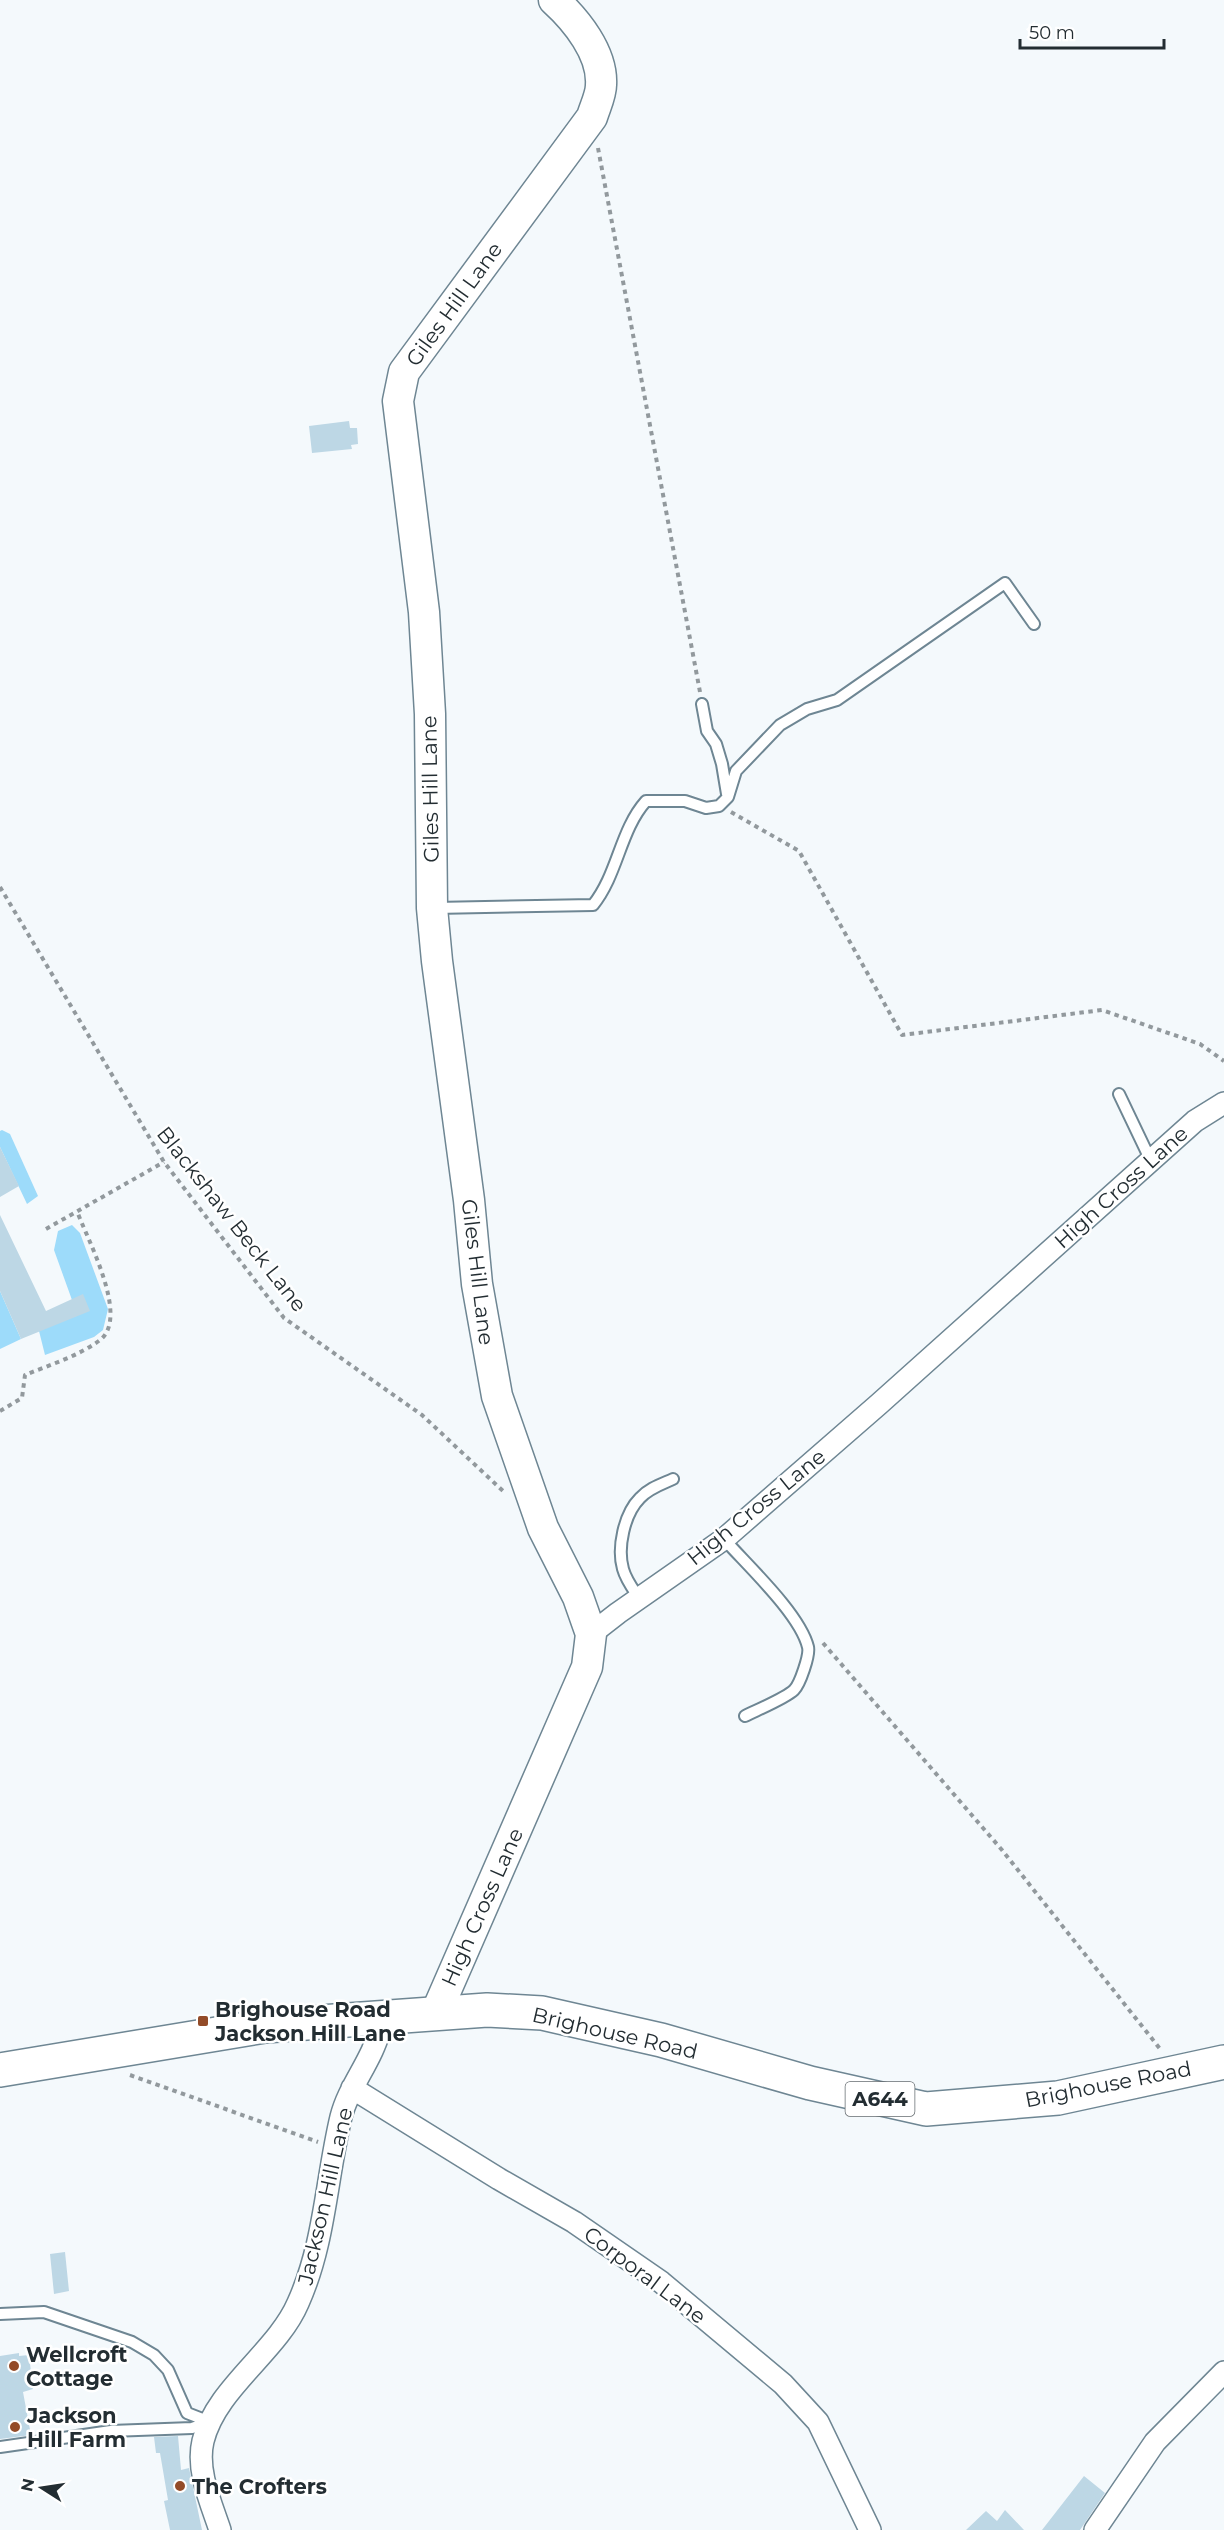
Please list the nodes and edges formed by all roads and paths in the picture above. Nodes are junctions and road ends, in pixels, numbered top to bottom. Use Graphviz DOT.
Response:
graph roads {
  1 [pos="555,0"];
  2 [pos="592,117"];
  3 [pos="1034,624"];
  4 [pos="702,704"];
  5 [pos="728,797"];
  6 [pos="720,806"];
  7 [pos="0,886"];
  8 [pos="432,908"];
  9 [pos="1224,1061"];
  10 [pos="1119,1094"];
  11 [pos="1224,1103"];
  12 [pos="1150,1161"];
  13 [pos="164,1162"];
  14 [pos="76,1211"];
  15 [pos="46,1229"];
  16 [pos="0,1411"];
  17 [pos="673,1479"];
  18 [pos="509,1496"];
  19 [pos="724,1539"];
  20 [pos="639,1598"];
  21 [pos="591,1635"];
  22 [pos="815,1635"];
  23 [pos="745,1716"];
  24 [pos="436,2013"];
  25 [pos="385,2017"];
  26 [pos="1224,2062"];
  27 [pos="0,2070"];
  28 [pos="119,2072"];
  29 [pos="1178,2072"];
  30 [pos="352,2088"];
  31 [pos="336,2148"];
  32 [pos="0,2314"];
  33 [pos="1224,2372"];
  34 [pos="210,2422"];
  35 [pos="0,2447"];
  36 [pos="220,2530"];
  37 [pos="870,2530"];
  38 [pos="1095,2530"];
  1 -- 2 [label="street, Giles Hill Lane"];
  2 -- 4 [label="path"];
  2 -- 8 [label="street, Giles Hill Lane"];
  3 -- 5 [label="lane"];
  4 -- 5 [label="lane"];
  5 -- 6 [label="lane"];
  6 -- 8 [label="lane"];
  6 -- 9 [label="path"];
  7 -- 13 [label="path, Blackshaw Beck Lane"];
  8 -- 21 [label="street, Giles Hill Lane"];
  10 -- 12 [label="lane"];
  11 -- 12 [label="street, High Cross Lane"];
  12 -- 19 [label="street, High Cross Lane"];
  13 -- 14 [label="path"];
  13 -- 18 [label="path, Blackshaw Beck Lane"];
  14 -- 15 [label="path"];
  14 -- 16 [label="path"];
  17 -- 20 [label="lane"];
  19 -- 20 [label="street, High Cross Lane"];
  19 -- 23 [label="lane"];
  20 -- 21 [label="street, High Cross Lane"];
  21 -- 24 [label="street, High Cross Lane"];
  22 -- 29 [label="path"];
  24 -- 25 [label="main road, Brighouse Road / A644"];
  24 -- 29 [label="main road, Brighouse Road / A644"];
  25 -- 27 [label="main road, Brighouse Road / A644"];
  25 -- 30 [label="street, Jackson Hill Lane"];
  26 -- 29 [label="main road, Brighouse Road / A644"];
  28 -- 31 [label="path"];
  30 -- 31 [label="street, Jackson Hill Lane"];
  30 -- 37 [label="street, Corporal Lane"];
  31 -- 34 [label="street, Jackson Hill Lane"];
  32 -- 34 [label="lane"];
  33 -- 38 [label="street"];
  34 -- 35 [label="lane"];
  34 -- 36 [label="street, Jackson Hill Lane"];
}
